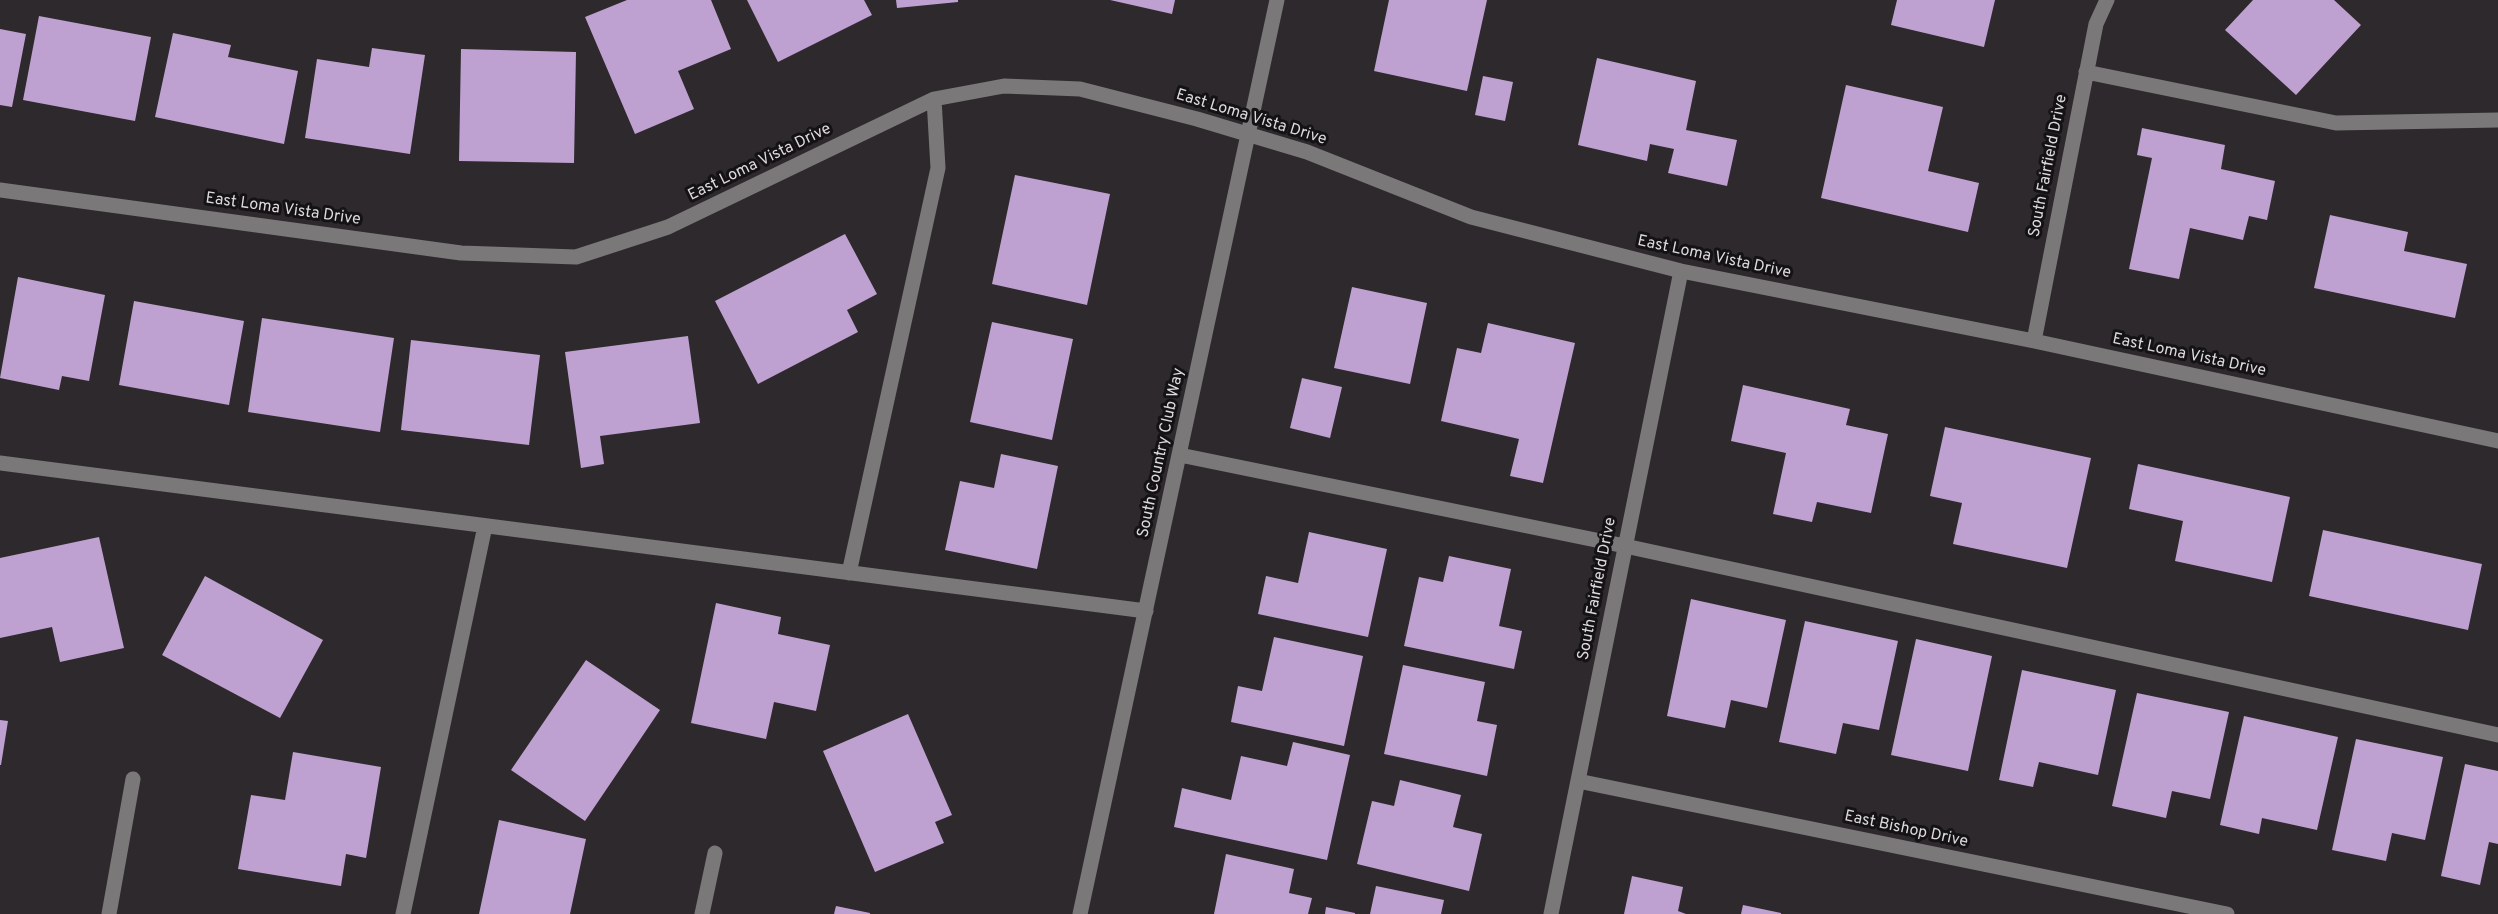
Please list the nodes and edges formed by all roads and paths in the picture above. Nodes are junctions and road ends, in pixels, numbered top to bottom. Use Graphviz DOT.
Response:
graph roads {
  1 [pos="1277,0"];
  2 [pos="2107,0"];
  3 [pos="2086,72"];
  4 [pos="934,99"];
  5 [pos="2498,120"];
  6 [pos="1249,134"];
  7 [pos="0,190"];
  8 [pos="1681,271"];
  9 [pos="2034,341"];
  10 [pos="2498,441"];
  11 [pos="1180,455"];
  12 [pos="0,463"];
  13 [pos="485,526"];
  14 [pos="1625,546"];
  15 [pos="849,573"];
  16 [pos="1146,611"];
  17 [pos="2498,735"];
  18 [pos="133,779"];
  19 [pos="1578,781"];
  20 [pos="715,853"];
  21 [pos="109,914"];
  22 [pos="403,914"];
  23 [pos="702,914"];
  24 [pos="1080,914"];
  25 [pos="1551,914"];
  26 [pos="2227,914"];
  1 -- 6 [label="street, South Country Club Way"];
  2 -- 3 [label="street, South Fairfield Drive"];
  3 -- 5 [label="street"];
  3 -- 9 [label="street, South Fairfield Drive"];
  4 -- 6 [label="street, East Loma Vista Drive"];
  4 -- 7 [label="street, East Loma Vista Drive"];
  4 -- 15 [label="street"];
  6 -- 8 [label="street, East Loma Vista Drive"];
  6 -- 11 [label="street, South Country Club Way"];
  8 -- 9 [label="street, East Loma Vista Drive"];
  8 -- 14 [label="street, South Fairfield Drive"];
  9 -- 10 [label="street, East Loma Vista Drive"];
  11 -- 14 [label="street"];
  11 -- 16 [label="street, South Country Club Way"];
  12 -- 13 [label="street"];
  13 -- 15 [label="street"];
  13 -- 22 [label="street"];
  14 -- 17 [label="street"];
  14 -- 19 [label="street, South Fairfield Drive"];
  15 -- 16 [label="street"];
  16 -- 24 [label="street, South Country Club Way"];
  18 -- 21 [label="street"];
  19 -- 25 [label="street, South Fairfield Drive"];
  19 -- 26 [label="street, East Bishop Drive"];
  20 -- 23 [label="street"];
}
